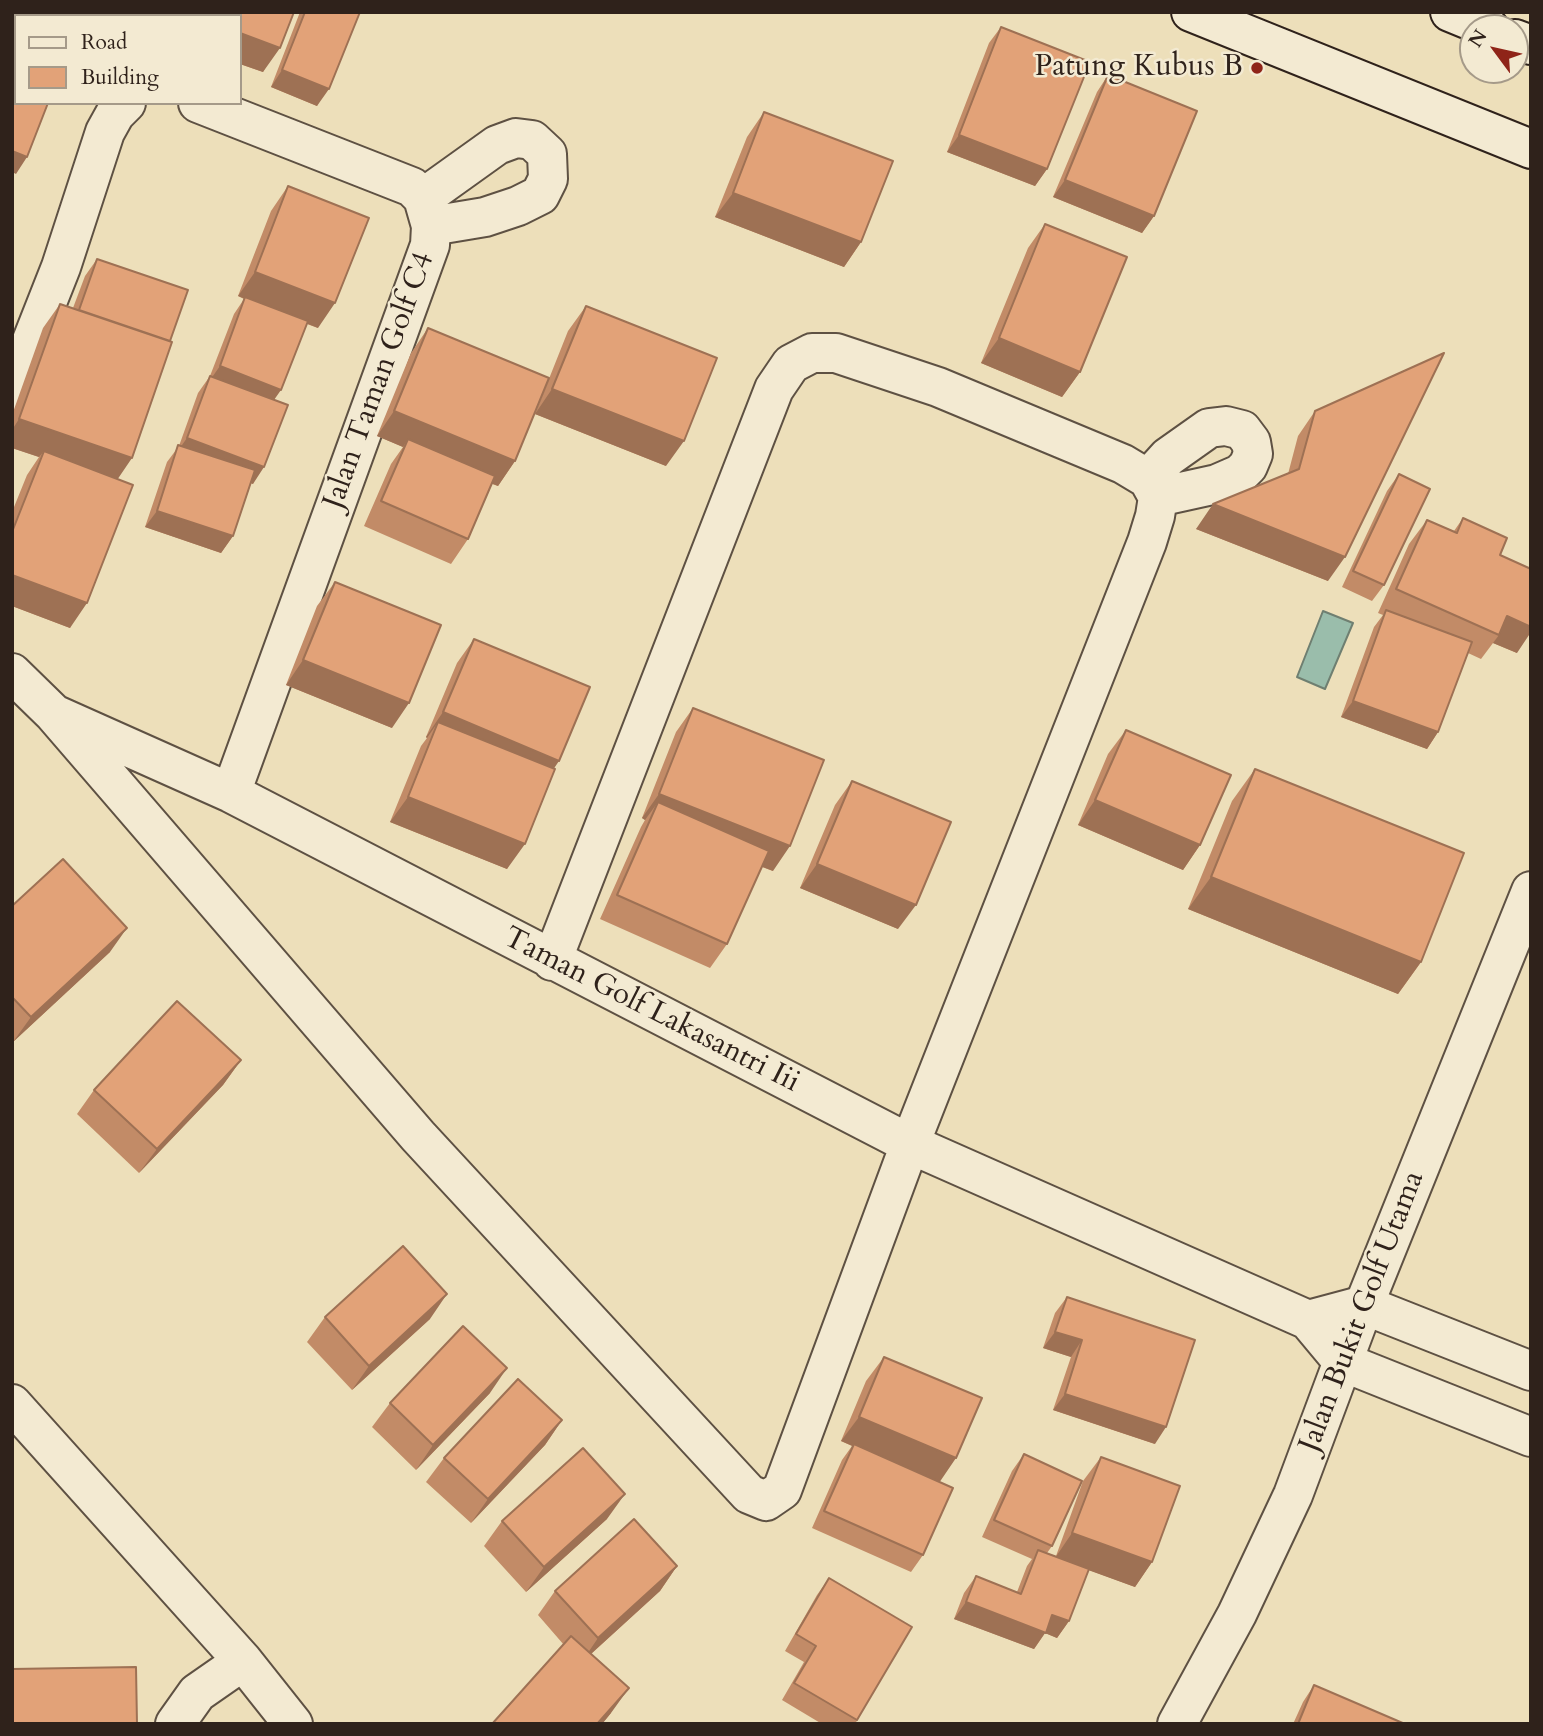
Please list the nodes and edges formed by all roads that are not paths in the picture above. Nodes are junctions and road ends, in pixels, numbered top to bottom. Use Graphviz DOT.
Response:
graph roads {
  1 [pos="1191,12"];
  2 [pos="124,105"];
  3 [pos="203,105"];
  4 [pos="1531,149"];
  5 [pos="12,391"];
  6 [pos="12,673"];
  7 [pos="54,714"];
  8 [pos="230,793"];
  9 [pos="1531,891"];
  10 [pos="552,961"];
  11 [pos="910,1144"];
  12 [pos="1364,1305"];
  13 [pos="1308,1320"];
  14 [pos="1343,1362"];
  15 [pos="1531,1371"];
  16 [pos="12,1404"];
  17 [pos="1531,1437"];
  18 [pos="243,1661"];
  19 [pos="174,1724"];
  20 [pos="293,1724"];
  21 [pos="1177,1724"];
  1 -- 4 [label="street"];
  2 -- 5 [label="street"];
  3 -- 8 [label="street, Jalan Taman Golf C4"];
  6 -- 7 [label="street, Taman Golf Lakasantri Iii"];
  7 -- 8 [label="street, Taman Golf Lakasantri Iii"];
  7 -- 11 [label="street"];
  8 -- 10 [label="street, Taman Golf Lakasantri Iii"];
  9 -- 12 [label="street, Jalan Bukit Golf Utama"];
  10 -- 11 [label="street, Taman Golf Lakasantri Iii"];
  10 -- 11 [label="street"];
  11 -- 13 [label="street, Taman Golf Lakasantri Iii"];
  12 -- 13 [label="street"];
  12 -- 14 [label="street, Jalan Bukit Golf Utama"];
  12 -- 15 [label="street"];
  13 -- 14 [label="street, Taman Golf Lakasantri Iii"];
  14 -- 17 [label="street"];
  14 -- 21 [label="street, Jalan Bukit Golf Utama"];
  16 -- 18 [label="street"];
  18 -- 19 [label="street"];
  18 -- 20 [label="street"];
}
